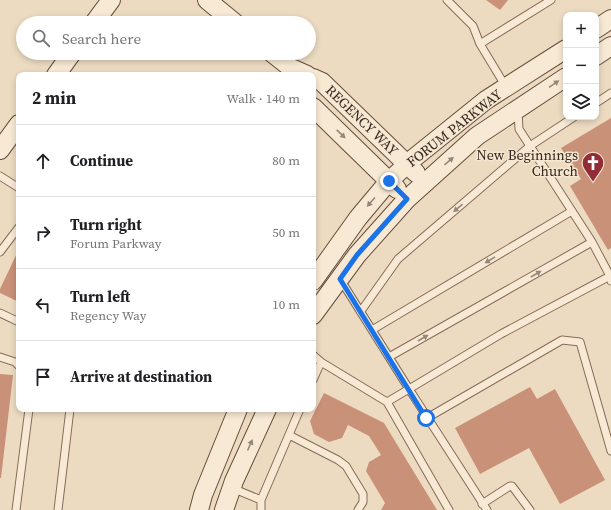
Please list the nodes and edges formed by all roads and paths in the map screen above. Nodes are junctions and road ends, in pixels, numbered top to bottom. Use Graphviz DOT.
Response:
graph roads {
  1 [pos="111,0"];
  2 [pos="207,0"];
  3 [pos="447,0"];
  4 [pos="551,0"];
  5 [pos="99,16"];
  6 [pos="226,16"];
  7 [pos="611,19"];
  8 [pos="599,27"];
  9 [pos="480,44"];
  10 [pos="611,46"];
  11 [pos="563,51"];
  12 [pos="599,54"];
  13 [pos="67,60"];
  14 [pos="280,60"];
  15 [pos="292,71"];
  16 [pos="58,72"];
  17 [pos="316,79"];
  18 [pos="563,79"];
  19 [pos="506,87"];
  20 [pos="611,93"];
  21 [pos="599,101"];
  22 [pos="518,109"];
  23 [pos="316,110"];
  24 [pos="569,120"];
  25 [pos="16,128"];
  26 [pos="530,146"];
  27 [pos="0,150"];
  28 [pos="408,164"];
  29 [pos="0,176"];
  30 [pos="389,181"];
  31 [pos="425,182"];
  32 [pos="16,186"];
  33 [pos="407,199"];
  34 [pos="572,211"];
  35 [pos="16,230"];
  36 [pos="592,242"];
  37 [pos="0,252"];
  38 [pos="324,264"];
  39 [pos="316,276"];
  40 [pos="611,278"];
  41 [pos="340,279"];
  42 [pos="360,311"];
  43 [pos="316,312"];
  44 [pos="0,313"];
  45 [pos="16,321"];
  46 [pos="372,330"];
  47 [pos="0,356"];
  48 [pos="389,357"];
  49 [pos="316,358"];
  50 [pos="321,362"];
  51 [pos="16,363"];
  52 [pos="316,373"];
  53 [pos="409,389"];
  54 [pos="388,402"];
  55 [pos="29,412"];
  56 [pos="70,412"];
  57 [pos="237,412"];
  58 [pos="266,412"];
  59 [pos="299,412"];
  60 [pos="426,418"];
  61 [pos="289,435"];
  62 [pos="611,451"];
  63 [pos="210,479"];
  64 [pos="231,488"];
  65 [pos="261,500"];
  66 [pos="484,507"];
  67 [pos="16,510"];
  68 [pos="58,510"];
  69 [pos="199,510"];
  70 [pos="224,510"];
  71 [pos="261,510"];
  72 [pos="358,510"];
  73 [pos="449,510"];
  74 [pos="530,510"];
  1 -- 5 [label="street"];
  2 -- 6 [label="street"];
  3 -- 9 [label="lane"];
  4 -- 9 [label="lane"];
  7 -- 8 [label="street"];
  9 -- 19 [label="lane"];
  10 -- 12 [label="street"];
  11 -- 19 [label="street, FORUM PARKWAY"];
  13 -- 16 [label="street"];
  14 -- 15 [label="street"];
  17 -- 28 [label="street, REGENCY WAY"];
  22 -- 18 [label="street, FORUM PARKWAY, one-way"];
  19 -- 22 [label="street"];
  19 -- 28 [label="street, FORUM PARKWAY"];
  20 -- 21 [label="lane"];
  22 -- 26 [label="lane"];
  31 -- 22 [label="street, FORUM PARKWAY, one-way"];
  23 -- 30 [label="street, REGENCY WAY, one-way"];
  24 -- 26 [label="lane"];
  25 -- 27 [label="street"];
  26 -- 34 [label="lane"];
  26 -- 42 [label="lane, one-way"];
  28 -- 30 [label="street, FORUM PARKWAY"];
  28 -- 31 [label="street, REGENCY WAY"];
  29 -- 32 [label="lane"];
  30 -- 33 [label="street, REGENCY WAY"];
  30 -- 38 [label="street, FORUM PARKWAY, one-way"];
  31 -- 33 [label="street, FORUM PARKWAY"];
  33 -- 41 [label="street, FORUM PARKWAY"];
  34 -- 36 [label="lane"];
  34 -- 46 [label="lane, one-way"];
  35 -- 37 [label="lane"];
  36 -- 40 [label="lane"];
  48 -- 36 [label="lane, one-way"];
  38 -- 39 [label="street, FORUM PARKWAY"];
  38 -- 41 [label="street"];
  40 -- 53 [label="lane"];
  41 -- 42 [label="lane"];
  41 -- 43 [label="street, FORUM PARKWAY"];
  42 -- 46 [label="lane"];
  44 -- 45 [label="lane"];
  46 -- 48 [label="lane"];
  47 -- 51 [label="lane"];
  48 -- 53 [label="lane"];
  49 -- 50 [label="lane"];
  50 -- 52 [label="lane"];
  50 -- 54 [label="lane"];
  53 -- 54 [label="lane"];
  53 -- 60 [label="lane"];
  54 -- 73 [label="lane"];
  55 -- 67 [label="lane"];
  56 -- 68 [label="lane"];
  57 -- 63 [label="street"];
  64 -- 58 [label="street, one-way"];
  59 -- 61 [label="lane"];
  60 -- 62 [label="lane"];
  60 -- 66 [label="lane"];
  61 -- 65 [label="lane"];
  61 -- 72 [label="lane"];
  63 -- 64 [label="street"];
  63 -- 69 [label="street"];
  64 -- 65 [label="lane"];
  64 -- 70 [label="street"];
  65 -- 71 [label="lane"];
  66 -- 74 [label="lane"];
}
